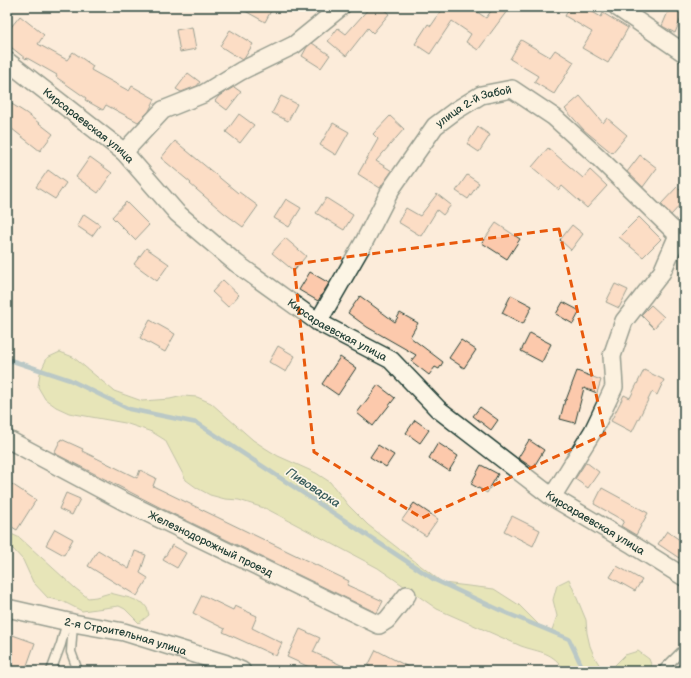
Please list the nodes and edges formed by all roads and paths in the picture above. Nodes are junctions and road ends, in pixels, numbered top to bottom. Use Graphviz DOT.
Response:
graph roads {
  1 [pos="341,7"];
  2 [pos="617,7"];
  3 [pos="684,53"];
  4 [pos="7,61"];
  5 [pos="124,152"];
  6 [pos="681,232"];
  7 [pos="318,322"];
  8 [pos="7,439"];
  9 [pos="552,497"];
  10 [pos="684,577"];
  11 [pos="407,595"];
  12 [pos="7,608"];
  13 [pos="70,622"];
  14 [pos="684,649"];
  15 [pos="51,671"];
  16 [pos="78,671"];
  17 [pos="242,671"];
  18 [pos="662,671"];
  1 -- 5 [label="street"];
  2 -- 3 [label="street"];
  4 -- 5 [label="street, Кирсараевская улица"];
  5 -- 7 [label="street, Кирсараевская улица"];
  6 -- 7 [label="street, улица 2-й Забой"];
  6 -- 9 [label="street"];
  7 -- 9 [label="street, Кирсараевская улица"];
  8 -- 11 [label="street, Железнодорожный проезд"];
  9 -- 10 [label="street, Кирсараевская улица"];
  12 -- 13 [label="street, 2-я Строительная улица"];
  13 -- 15 [label="lane"];
  13 -- 16 [label="lane"];
  13 -- 17 [label="street, 2-я Строительная улица"];
  14 -- 18 [label="lane"];
}
